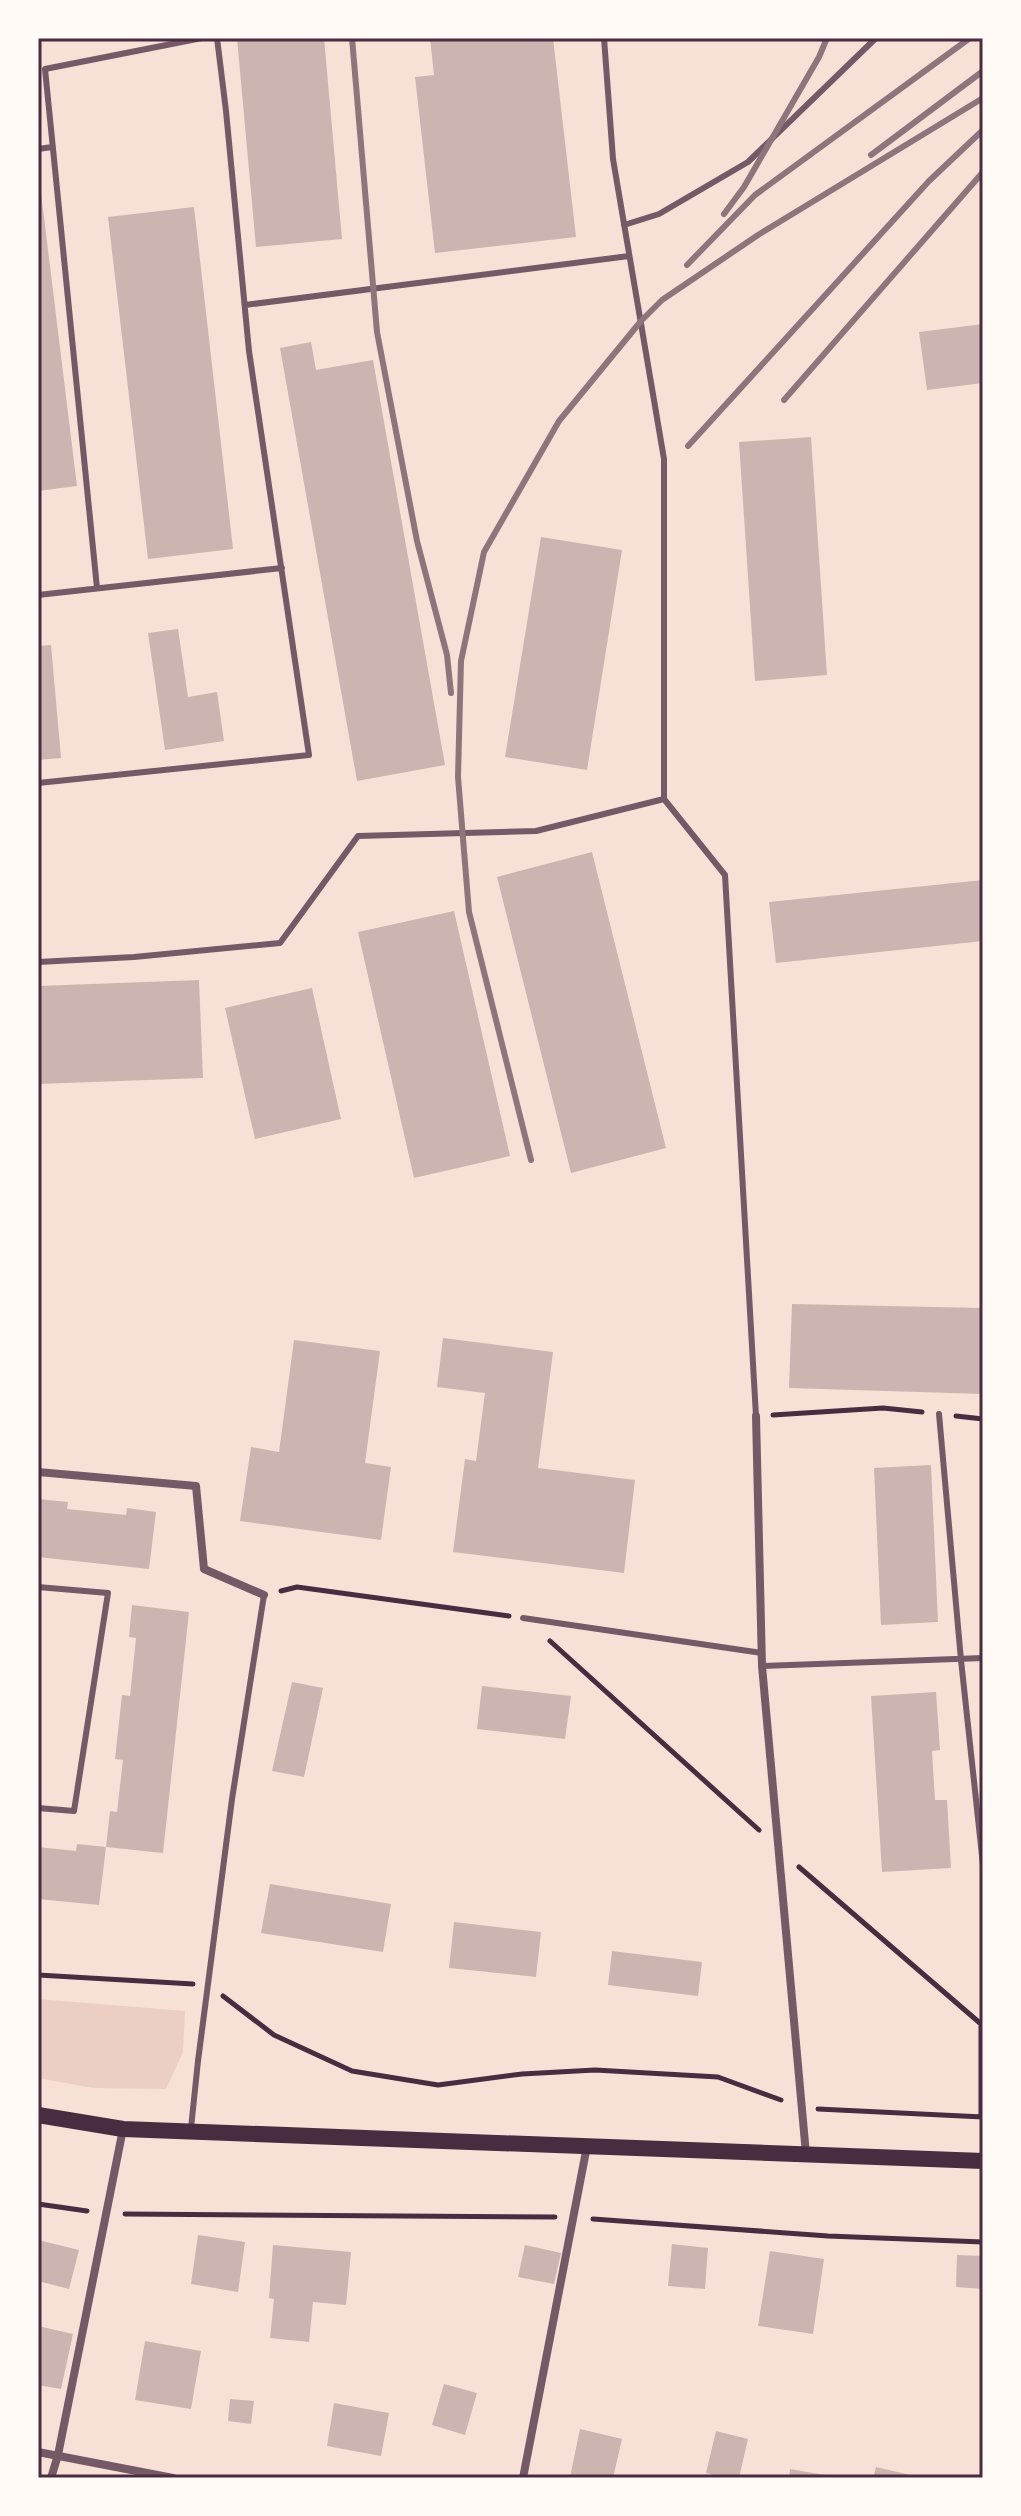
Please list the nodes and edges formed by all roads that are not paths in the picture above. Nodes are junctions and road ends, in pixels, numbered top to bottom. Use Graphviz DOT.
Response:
graph roads {
  1 [pos="202,38"];
  2 [pos="217,38"];
  3 [pos="604,38"];
  4 [pos="876,38"];
  5 [pos="52,147"];
  6 [pos="38,149"];
  7 [pos="624,225"];
  8 [pos="629,256"];
  9 [pos="245,305"];
  10 [pos="282,568"];
  11 [pos="97,588"];
  12 [pos="38,595"];
  13 [pos="38,783"];
  14 [pos="664,799"];
  15 [pos="38,962"];
  16 [pos="939,1414"];
  17 [pos="756,1416"];
  18 [pos="38,1472"];
  19 [pos="38,1587"];
  20 [pos="264,1595"];
  21 [pos="523,1618"];
  22 [pos="762,1653"];
  23 [pos="983,1658"];
  24 [pos="961,1660"];
  25 [pos="762,1666"];
  26 [pos="38,1808"];
  27 [pos="983,1865"];
  28 [pos="38,2115"];
  29 [pos="123,2129"];
  30 [pos="191,2132"];
  31 [pos="587,2146"];
  32 [pos="806,2154"];
  33 [pos="983,2161"];
  34 [pos="38,2452"];
  35 [pos="58,2455"];
  36 [pos="51,2478"];
  37 [pos="173,2478"];
  38 [pos="523,2478"];
  1 -- 5 [label="lane"];
  2 -- 9 [label="lane"];
  3 -- 7 [label="lane"];
  4 -- 7 [label="lane"];
  5 -- 6 [label="lane"];
  5 -- 11 [label="lane"];
  7 -- 8 [label="lane"];
  8 -- 9 [label="lane"];
  8 -- 14 [label="lane"];
  9 -- 10 [label="lane"];
  10 -- 11 [label="lane"];
  10 -- 13 [label="lane"];
  11 -- 12 [label="lane"];
  14 -- 15 [label="lane"];
  14 -- 17 [label="lane"];
  16 -- 24 [label="lane"];
  17 -- 22 [label="street"];
  18 -- 20 [label="street"];
  19 -- 26 [label="lane"];
  20 -- 30 [label="lane"];
  21 -- 22 [label="lane"];
  22 -- 25 [label="street"];
  23 -- 24 [label="lane"];
  24 -- 25 [label="lane"];
  24 -- 27 [label="lane"];
  25 -- 32 [label="street"];
  28 -- 29 [label="main road"];
  29 -- 30 [label="main road"];
  29 -- 35 [label="street"];
  30 -- 31 [label="main road"];
  31 -- 32 [label="main road"];
  31 -- 38 [label="street"];
  32 -- 33 [label="main road"];
  34 -- 35 [label="street"];
  35 -- 36 [label="street"];
  35 -- 37 [label="street"];
}
